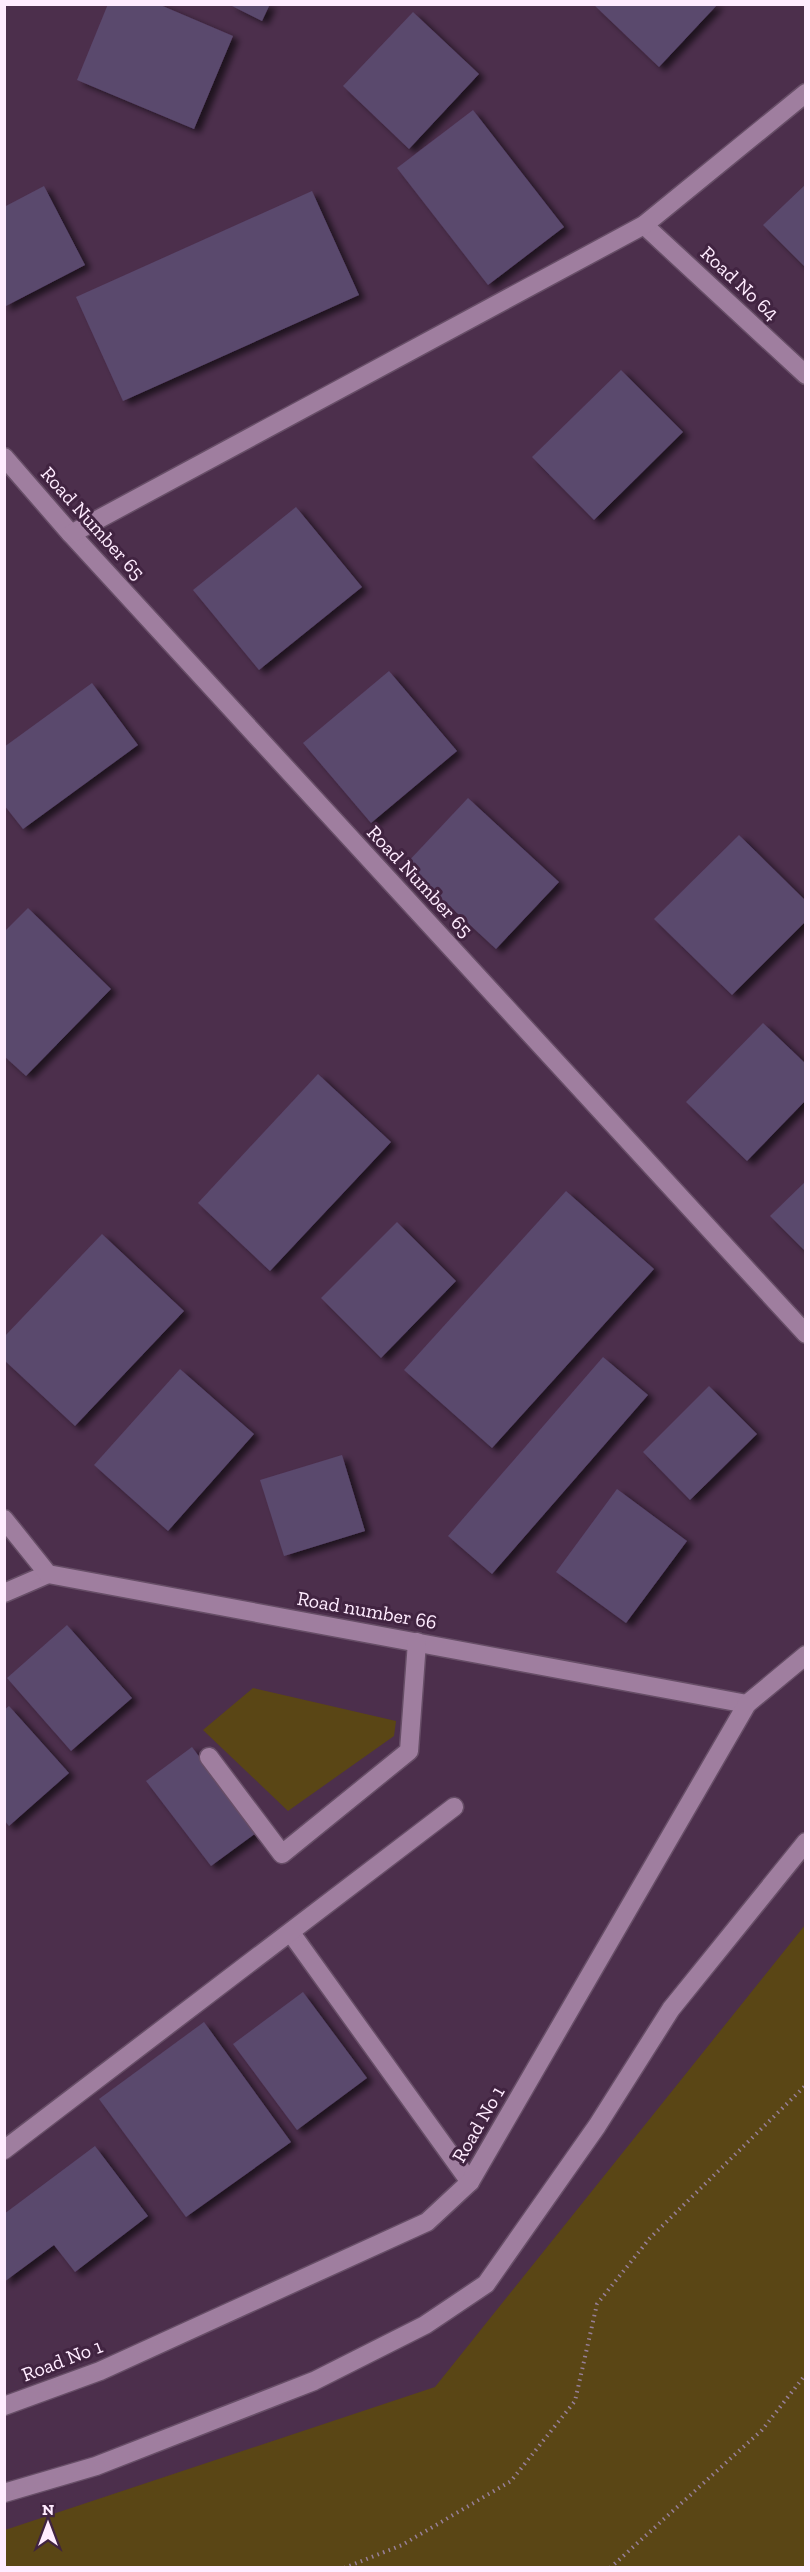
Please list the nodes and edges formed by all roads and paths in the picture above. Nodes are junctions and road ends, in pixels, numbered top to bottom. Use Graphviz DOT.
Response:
graph roads {
  1 [pos="806,93"];
  2 [pos="644,225"];
  3 [pos="806,375"];
  4 [pos="4,457"];
  5 [pos="71,534"];
  6 [pos="806,1334"];
  7 [pos="4,1519"];
  8 [pos="48,1574"];
  9 [pos="4,1593"];
  10 [pos="417,1642"];
  11 [pos="806,1655"];
  12 [pos="747,1704"];
  13 [pos="209,1757"];
  14 [pos="454,1807"];
  15 [pos="806,1842"];
  16 [pos="291,1933"];
  17 [pos="806,2085"];
  18 [pos="4,2150"];
  19 [pos="470,2182"];
  20 [pos="806,2373"];
  21 [pos="6,2403"];
  22 [pos="4,2493"];
  23 [pos="344,2568"];
  24 [pos="610,2568"];
  1 -- 2 [label="street"];
  2 -- 3 [label="street, Road No 64"];
  2 -- 5 [label="street"];
  4 -- 5 [label="street, Road Number 65"];
  5 -- 6 [label="street, Road Number 65"];
  7 -- 8 [label="street"];
  8 -- 9 [label="street"];
  8 -- 10 [label="street, Road number 66"];
  10 -- 12 [label="street, Road number 66"];
  10 -- 13 [label="street"];
  11 -- 12 [label="street, Road No 1"];
  12 -- 19 [label="street, Road No 1"];
  14 -- 16 [label="street"];
  15 -- 22 [label="street"];
  16 -- 18 [label="street"];
  16 -- 19 [label="street"];
  17 -- 23 [label="path"];
  19 -- 21 [label="street, Road No 1"];
  20 -- 24 [label="path"];
}
